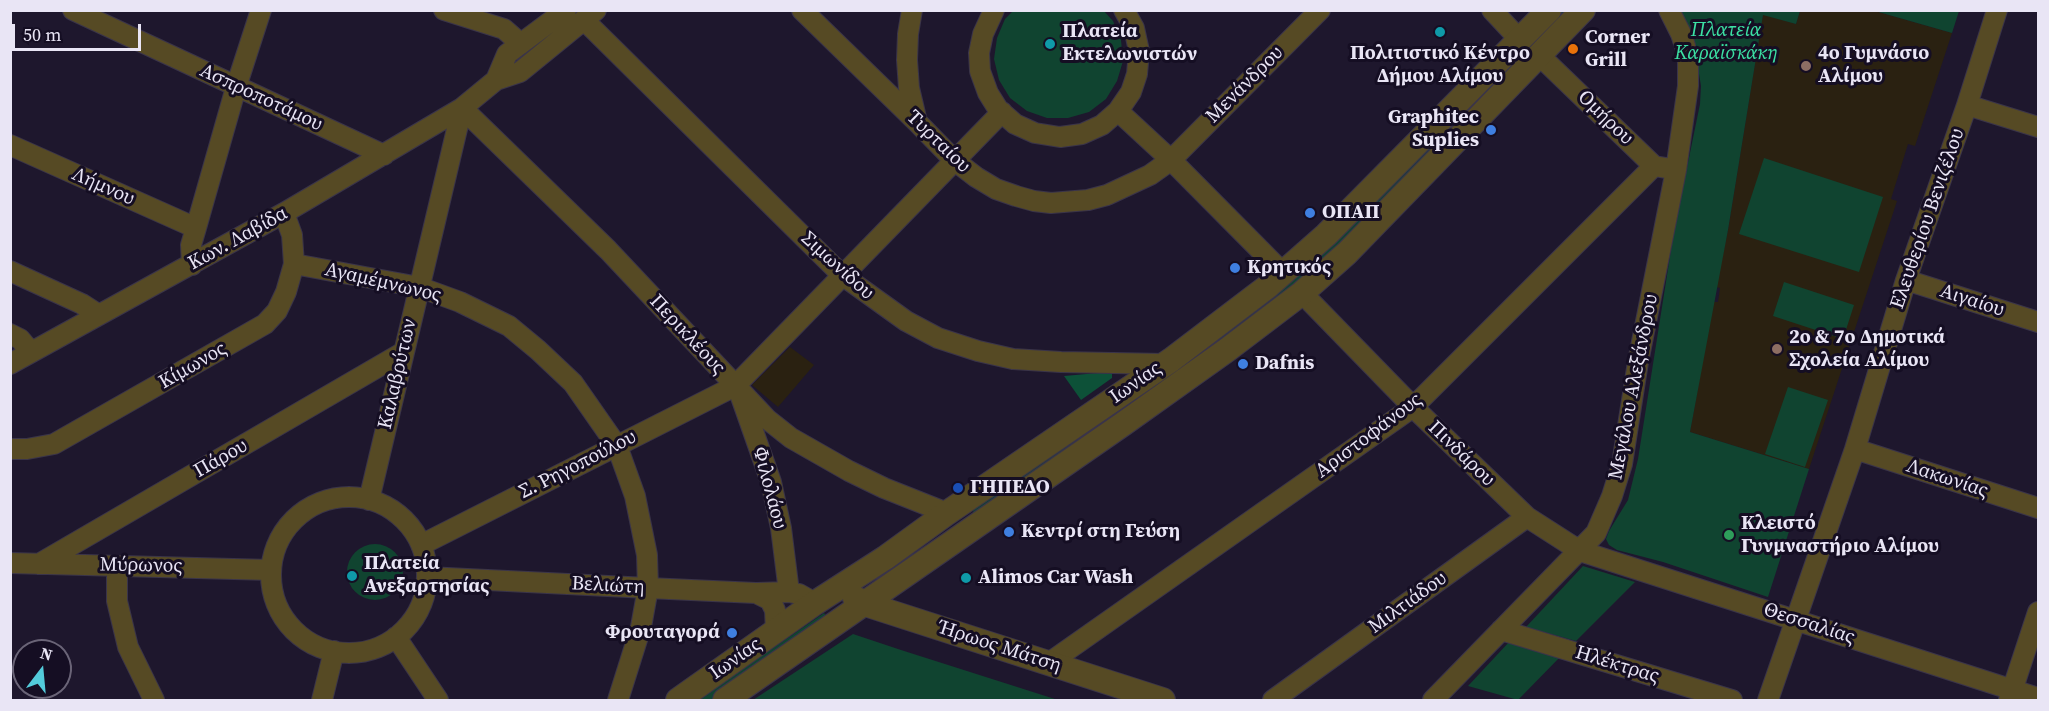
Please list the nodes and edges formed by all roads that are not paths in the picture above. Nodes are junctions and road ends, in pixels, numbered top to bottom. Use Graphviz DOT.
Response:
graph roads {
  1 [pos="73,10"];
  2 [pos="261,10"];
  3 [pos="444,10"];
  4 [pos="566,10"];
  5 [pos="802,10"];
  6 [pos="912,10"];
  7 [pos="994,10"];
  8 [pos="1124,10"];
  9 [pos="1320,10"];
  10 [pos="1492,10"];
  11 [pos="1549,10"];
  12 [pos="1583,10"];
  13 [pos="1669,10"];
  14 [pos="1997,10"];
  15 [pos="590,15"];
  16 [pos="114,19"];
  17 [pos="1520,40"];
  18 [pos="521,44"];
  19 [pos="1539,55"];
  20 [pos="496,80"];
  21 [pos="237,87"];
  22 [pos="1967,105"];
  23 [pos="462,108"];
  24 [pos="1118,111"];
  25 [pos="1002,112"];
  26 [pos="917,122"];
  27 [pos="2038,127"];
  28 [pos="10,145"];
  29 [pos="384,155"];
  30 [pos="954,160"];
  31 [pos="1171,160"];
  32 [pos="1654,166"];
  33 [pos="1676,170"];
  34 [pos="284,213"];
  35 [pos="196,228"];
  36 [pos="192,264"];
  37 [pos="294,264"];
  38 [pos="10,271"];
  39 [pos="1284,274"];
  40 [pos="842,275"];
  41 [pos="1906,280"];
  42 [pos="419,287"];
  43 [pos="1302,293"];
  44 [pos="99,315"];
  45 [pos="2038,322"];
  46 [pos="10,334"];
  47 [pos="31,352"];
  48 [pos="402,353"];
  49 [pos="10,364"];
  50 [pos="1164,364"];
  51 [pos="736,387"];
  52 [pos="1413,407"];
  53 [pos="617,446"];
  54 [pos="10,449"];
  55 [pos="1855,449"];
  56 [pos="369,500"];
  57 [pos="2038,508"];
  58 [pos="947,513"];
  59 [pos="1527,517"];
  60 [pos="421,545"];
  61 [pos="1580,552"];
  62 [pos="10,563"];
  63 [pos="39,564"];
  64 [pos="117,566"];
  65 [pos="271,570"];
  66 [pos="427,576"];
  67 [pos="648,588"];
  68 [pos="837,588"];
  69 [pos="789,592"];
  70 [pos="756,593"];
  71 [pos="815,603"];
  72 [pos="865,604"];
  73 [pos="2038,612"];
  74 [pos="1795,620"];
  75 [pos="1501,630"];
  76 [pos="776,632"];
  77 [pos="396,637"];
  78 [pos="334,651"];
  79 [pos="1049,663"];
  80 [pos="1290,694"];
  81 [pos="2011,695"];
  82 [pos="2038,698"];
  83 [pos="154,700"];
  84 [pos="322,700"];
  85 [pos="438,700"];
  86 [pos="618,700"];
  87 [pos="678,700"];
  88 [pos="725,700"];
  89 [pos="1162,700"];
  90 [pos="1273,700"];
  91 [pos="1433,700"];
  92 [pos="1732,700"];
  93 [pos="1768,700"];
  1 -- 16 [label="street, Ασπροποτάμου"];
  2 -- 21 [label="street"];
  3 -- 18 [label="street"];
  4 -- 18 [label="street"];
  5 -- 26 [label="street, Τυρταίου"];
  6 -- 26 [label="street"];
  7 -- 25 [label="street"];
  8 -- 24 [label="street"];
  9 -- 31 [label="street, Μενάνδρου"];
  10 -- 17 [label="street"];
  11 -- 17 [label="street, Ιωνίας"];
  12 -- 19 [label="street, Ιωνίας"];
  13 -- 33 [label="street, Μεγάλου Αλεξάνδρου"];
  14 -- 22 [label="street, Ελευθερίου Βενιζέλου"];
  15 -- 20 [label="street"];
  15 -- 40 [label="street, Σιμωνίδου"];
  16 -- 21 [label="street, Ασπροποτάμου"];
  17 -- 39 [label="street, Ιωνίας"];
  18 -- 20 [label="street"];
  19 -- 32 [label="street, Ομήρου"];
  19 -- 43 [label="street, Ιωνίας"];
  20 -- 23 [label="street, Κων. Λαβίδα"];
  21 -- 29 [label="street, Ασπροποτάμου"];
  21 -- 35 [label="street"];
  22 -- 27 [label="street"];
  22 -- 41 [label="street, Ελευθερίου Βενιζέλου"];
  23 -- 29 [label="street, Κων. Λαβίδα"];
  23 -- 42 [label="street, Καλαβρύτων"];
  23 -- 51 [label="street, Περικλέους"];
  24 -- 25 [label="street"];
  24 -- 31 [label="street"];
  25 -- 30 [label="street, Σ. Ρηγοπούλου"];
  26 -- 30 [label="street, Τυρταίου"];
  28 -- 35 [label="street, Λήμνου"];
  29 -- 34 [label="street, Κων. Λαβίδα"];
  30 -- 31 [label="street, Τυρταίου"];
  30 -- 40 [label="street, Σ. Ρηγοπούλου"];
  31 -- 39 [label="street"];
  32 -- 33 [label="street"];
  32 -- 52 [label="street, Αριστοφάνους"];
  33 -- 61 [label="street, Μεγάλου Αλεξάνδρου"];
  34 -- 36 [label="street, Κων. Λαβίδα"];
  34 -- 37 [label="street, Κίμωνος"];
  35 -- 36 [label="street"];
  36 -- 44 [label="street, Κων. Λαβίδα"];
  37 -- 42 [label="street, Αγαμέμνωνος"];
  37 -- 54 [label="street, Κίμωνος"];
  38 -- 44 [label="street"];
  39 -- 50 [label="street, Ιωνίας"];
  40 -- 50 [label="street, Σιμωνίδου"];
  40 -- 51 [label="street, Σ. Ρηγοπούλου"];
  41 -- 45 [label="street, Αιγαίου"];
  41 -- 55 [label="street, Ελευθερίου Βενιζέλου"];
  42 -- 48 [label="street, Καλαβρύτων"];
  42 -- 53 [label="street, Αγαμέμνωνος"];
  43 -- 52 [label="street, Πινδάρου"];
  43 -- 72 [label="street, Ιωνίας"];
  44 -- 47 [label="street, Κων. Λαβίδα"];
  46 -- 47 [label="street"];
  47 -- 49 [label="street, Κων. Λαβίδα"];
  48 -- 56 [label="street, Καλαβρύτων"];
  48 -- 63 [label="street, Πάρου"];
  50 -- 58 [label="street, Ιωνίας"];
  51 -- 53 [label="street, Σ. Ρηγοπούλου"];
  51 -- 58 [label="street, Περικλέους"];
  51 -- 69 [label="street, Φιλολάου"];
  52 -- 59 [label="street, Πινδάρου"];
  52 -- 79 [label="street, Αριστοφάνους"];
  53 -- 60 [label="street, Σ. Ρηγοπούλου"];
  53 -- 67 [label="street, Αγαμέμνωνος"];
  55 -- 57 [label="street, Λακωνίας"];
  55 -- 74 [label="street, Ελευθερίου Βενιζέλου"];
  56 -- 60 [label="street"];
  56 -- 65 [label="street"];
  58 -- 68 [label="street, Ιωνίας"];
  59 -- 61 [label="street, Πινδάρου"];
  59 -- 80 [label="street, Μιλτιάδου"];
  60 -- 66 [label="street"];
  61 -- 74 [label="street, Θεσσαλίας"];
  61 -- 75 [label="street, Μεγάλου Αλεξάνδρου"];
  62 -- 63 [label="street, Μύρωνος"];
  63 -- 64 [label="street, Μύρωνος"];
  64 -- 65 [label="street, Μύρωνος"];
  64 -- 83 [label="street"];
  65 -- 78 [label="street"];
  66 -- 67 [label="street, Βελιώτη"];
  66 -- 77 [label="street"];
  67 -- 70 [label="street, Βελιώτη"];
  67 -- 86 [label="street, Αγαμέμνωνος"];
  68 -- 71 [label="street, Ιωνίας"];
  68 -- 72 [label="street, Ήρωος Μάτση"];
  69 -- 70 [label="street, Βελιώτη"];
  69 -- 71 [label="street"];
  70 -- 76 [label="street"];
  71 -- 76 [label="street, Ιωνίας"];
  72 -- 79 [label="street, Ήρωος Μάτση"];
  72 -- 88 [label="street, Ιωνίας"];
  73 -- 81 [label="street"];
  74 -- 81 [label="street, Θεσσαλίας"];
  74 -- 93 [label="street, Ελευθερίου Βενιζέλου"];
  75 -- 91 [label="street, Μεγάλου Αλεξάνδρου"];
  75 -- 92 [label="street, Ηλέκτρας"];
  76 -- 87 [label="street, Ιωνίας"];
  77 -- 78 [label="street"];
  77 -- 85 [label="street"];
  78 -- 84 [label="street"];
  79 -- 89 [label="street, Ήρωος Μάτση"];
  80 -- 90 [label="street, Μιλτιάδου"];
  81 -- 82 [label="street, Θεσσαλίας"];
}
